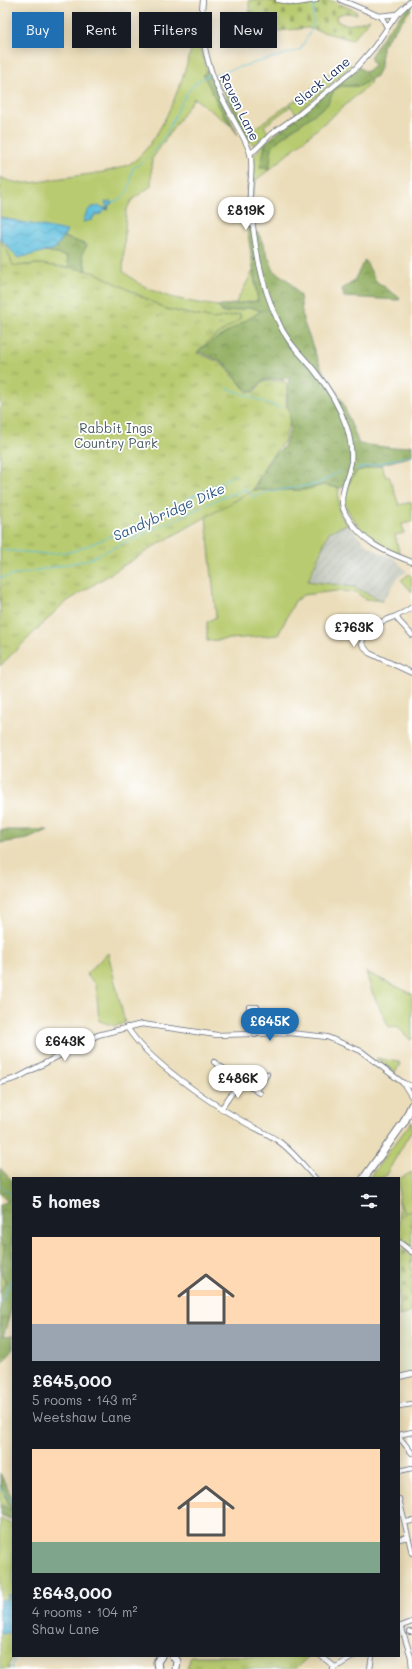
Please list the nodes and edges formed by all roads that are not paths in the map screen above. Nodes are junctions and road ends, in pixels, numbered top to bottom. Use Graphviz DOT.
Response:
graph roads {
  1 [pos="203,0"];
  2 [pos="278,0"];
  3 [pos="316,0"];
  4 [pos="342,0"];
  5 [pos="412,0"];
  6 [pos="397,14"];
  7 [pos="381,16"];
  8 [pos="387,27"];
  9 [pos="250,153"];
  10 [pos="412,562"];
  11 [pos="412,608"];
  12 [pos="397,616"];
  13 [pos="412,635"];
  14 [pos="412,673"];
  15 [pos="249,1007"];
  16 [pos="127,1027"];
  17 [pos="255,1034"];
  18 [pos="214,1062"];
  19 [pos="267,1074"];
  20 [pos="241,1080"];
  21 [pos="0,1083"];
  22 [pos="403,1083"];
  23 [pos="412,1086"];
  24 [pos="412,1097"];
  25 [pos="412,1105"];
  26 [pos="221,1109"];
  27 [pos="412,1116"];
  28 [pos="404,1122"];
  29 [pos="314,1177"];
  30 [pos="365,1177"];
  31 [pos="400,1243"];
  32 [pos="412,1252"];
  33 [pos="412,1374"];
  34 [pos="400,1377"];
  35 [pos="412,1404"];
  36 [pos="400,1406"];
  37 [pos="412,1432"];
  38 [pos="400,1436"];
  39 [pos="400,1437"];
  40 [pos="412,1453"];
  41 [pos="412,1468"];
  42 [pos="400,1471"];
  43 [pos="401,1508"];
  44 [pos="412,1521"];
  45 [pos="406,1522"];
  46 [pos="408,1537"];
  47 [pos="400,1539"];
  48 [pos="412,1553"];
  49 [pos="412,1622"];
  50 [pos="400,1627"];
  51 [pos="160,1657"];
  52 [pos="174,1657"];
  53 [pos="322,1657"];
  54 [pos="352,1657"];
  55 [pos="372,1657"];
  56 [pos="334,1668"];
  57 [pos="158,1669"];
  58 [pos="176,1669"];
  59 [pos="370,1669"];
  60 [pos="412,1669"];
  1 -- 9 [label="street, Raven Lane"];
  2 -- 3 [label="street"];
  4 -- 7 [label="street"];
  5 -- 6 [label="street, Slack Lane"];
  6 -- 7 [label="street"];
  6 -- 8 [label="street, Slack Lane"];
  7 -- 8 [label="street"];
  8 -- 9 [label="street, Slack Lane"];
  9 -- 10 [label="street"];
  11 -- 12 [label="street"];
  12 -- 13 [label="street"];
  12 -- 14 [label="street"];
  15 -- 17 [label="street"];
  16 -- 17 [label="street"];
  16 -- 21 [label="street"];
  16 -- 26 [label="street"];
  17 -- 22 [label="street"];
  18 -- 20 [label="street"];
  19 -- 20 [label="street"];
  20 -- 26 [label="street"];
  22 -- 23 [label="street"];
  22 -- 24 [label="street"];
  25 -- 28 [label="highway"];
  26 -- 29 [label="street"];
  27 -- 28 [label="highway"];
  28 -- 30 [label="highway"];
  31 -- 32 [label="street"];
  33 -- 34 [label="street"];
  35 -- 36 [label="street"];
  37 -- 38 [label="street"];
  39 -- 40 [label="street"];
  41 -- 42 [label="street"];
  43 -- 45 [label="street"];
  44 -- 45 [label="street"];
  45 -- 46 [label="street"];
  46 -- 47 [label="street"];
  46 -- 48 [label="street"];
  49 -- 50 [label="street"];
  50 -- 60 [label="street"];
  51 -- 57 [label="highway"];
  52 -- 58 [label="highway"];
  53 -- 56 [label="street"];
  54 -- 56 [label="street"];
  55 -- 59 [label="street"];
}
